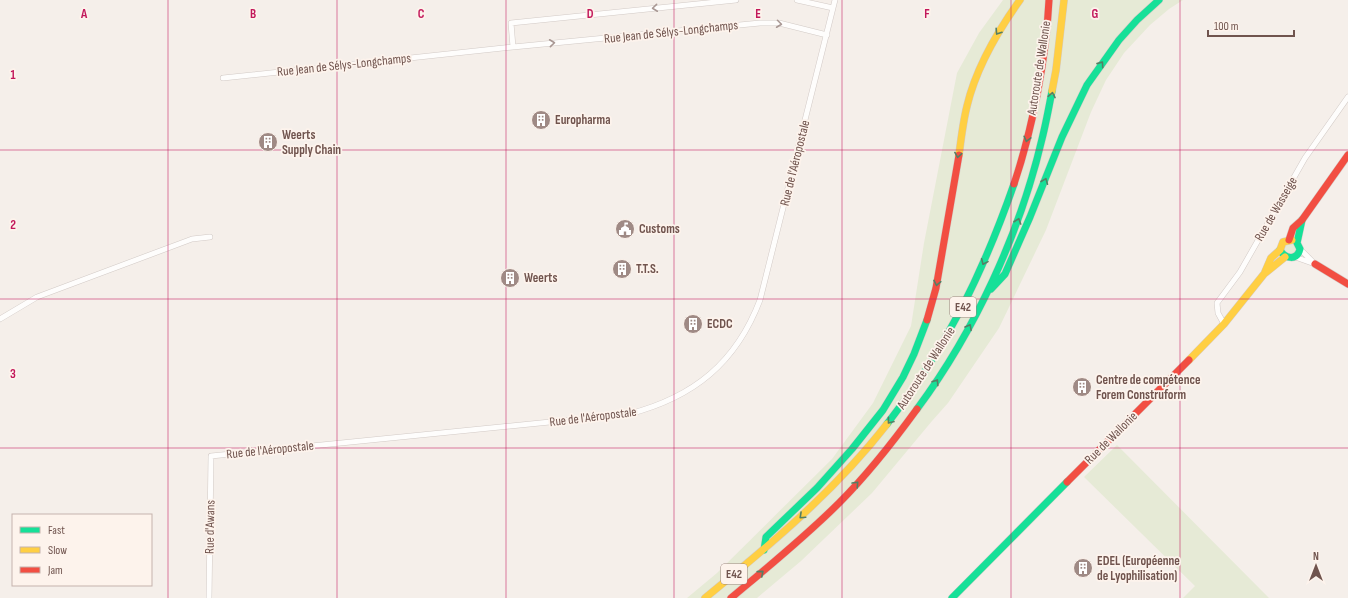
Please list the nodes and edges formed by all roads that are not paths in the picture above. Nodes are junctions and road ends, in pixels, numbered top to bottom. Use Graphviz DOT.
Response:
graph roads {
  1 [pos="736,0"];
  2 [pos="796,0"];
  3 [pos="835,0"];
  4 [pos="1020,0"];
  5 [pos="1064,0"];
  6 [pos="1159,0"];
  7 [pos="1049,2"];
  8 [pos="833,8"];
  9 [pos="827,35"];
  10 [pos="513,47"];
  11 [pos="223,78"];
  12 [pos="1348,97"];
  13 [pos="1348,155"];
  14 [pos="1302,220"];
  15 [pos="210,237"];
  16 [pos="1289,240"];
  17 [pos="1298,246"];
  18 [pos="1280,250"];
  19 [pos="1285,257"];
  20 [pos="1295,257"];
  21 [pos="1315,264"];
  22 [pos="1264,274"];
  23 [pos="1348,284"];
  24 [pos="986,295"];
  25 [pos="0,319"];
  26 [pos="1224,324"];
  27 [pos="211,456"];
  28 [pos="764,550"];
  29 [pos="209,598"];
  30 [pos="705,598"];
  31 [pos="731,598"];
  32 [pos="952,598"];
  1 -- 10 [label="street, Rue Jean de Sélys-Longchamps, one-way"];
  2 -- 8 [label="street"];
  3 -- 8 [label="street, Rue de l'Aéropostale"];
  4 -- 28 [label="main road, one-way"];
  24 -- 5 [label="main road, Autoroute de Wallonie / E42, one-way"];
  24 -- 6 [label="main road, one-way"];
  7 -- 28 [label="main road, Autoroute de Wallonie / E42, one-way"];
  8 -- 9 [label="street, Rue de l'Aéropostale"];
  10 -- 9 [label="street, Rue Jean de Sélys-Longchamps, one-way"];
  9 -- 27 [label="street, Rue de l'Aéropostale"];
  10 -- 11 [label="street, Rue Jean de Sélys-Longchamps"];
  12 -- 26 [label="street, Rue de Wasseige"];
  13 -- 14 [label="main road, Rue de Wallonie"];
  14 -- 16 [label="main road, Rue de Wallonie"];
  14 -- 17 [label="main road, Rue de Wallonie"];
  15 -- 25 [label="street"];
  16 -- 17 [label="main road"];
  16 -- 18 [label="main road, Rue de Wallonie"];
  17 -- 20 [label="main road, Rue de Wallonie"];
  17 -- 21 [label="street"];
  18 -- 19 [label="main road"];
  18 -- 22 [label="main road, Rue de Wallonie"];
  19 -- 20 [label="main road"];
  19 -- 22 [label="main road, Rue de Wallonie"];
  20 -- 21 [label="street"];
  21 -- 23 [label="main road"];
  22 -- 26 [label="main road, Rue de Wallonie"];
  31 -- 24 [label="main road, Autoroute de Wallonie / E42, one-way"];
  26 -- 32 [label="main road, Rue de Wallonie"];
  27 -- 29 [label="street, Rue d'Awans"];
  28 -- 30 [label="main road, Autoroute de Wallonie / E42"];
}
